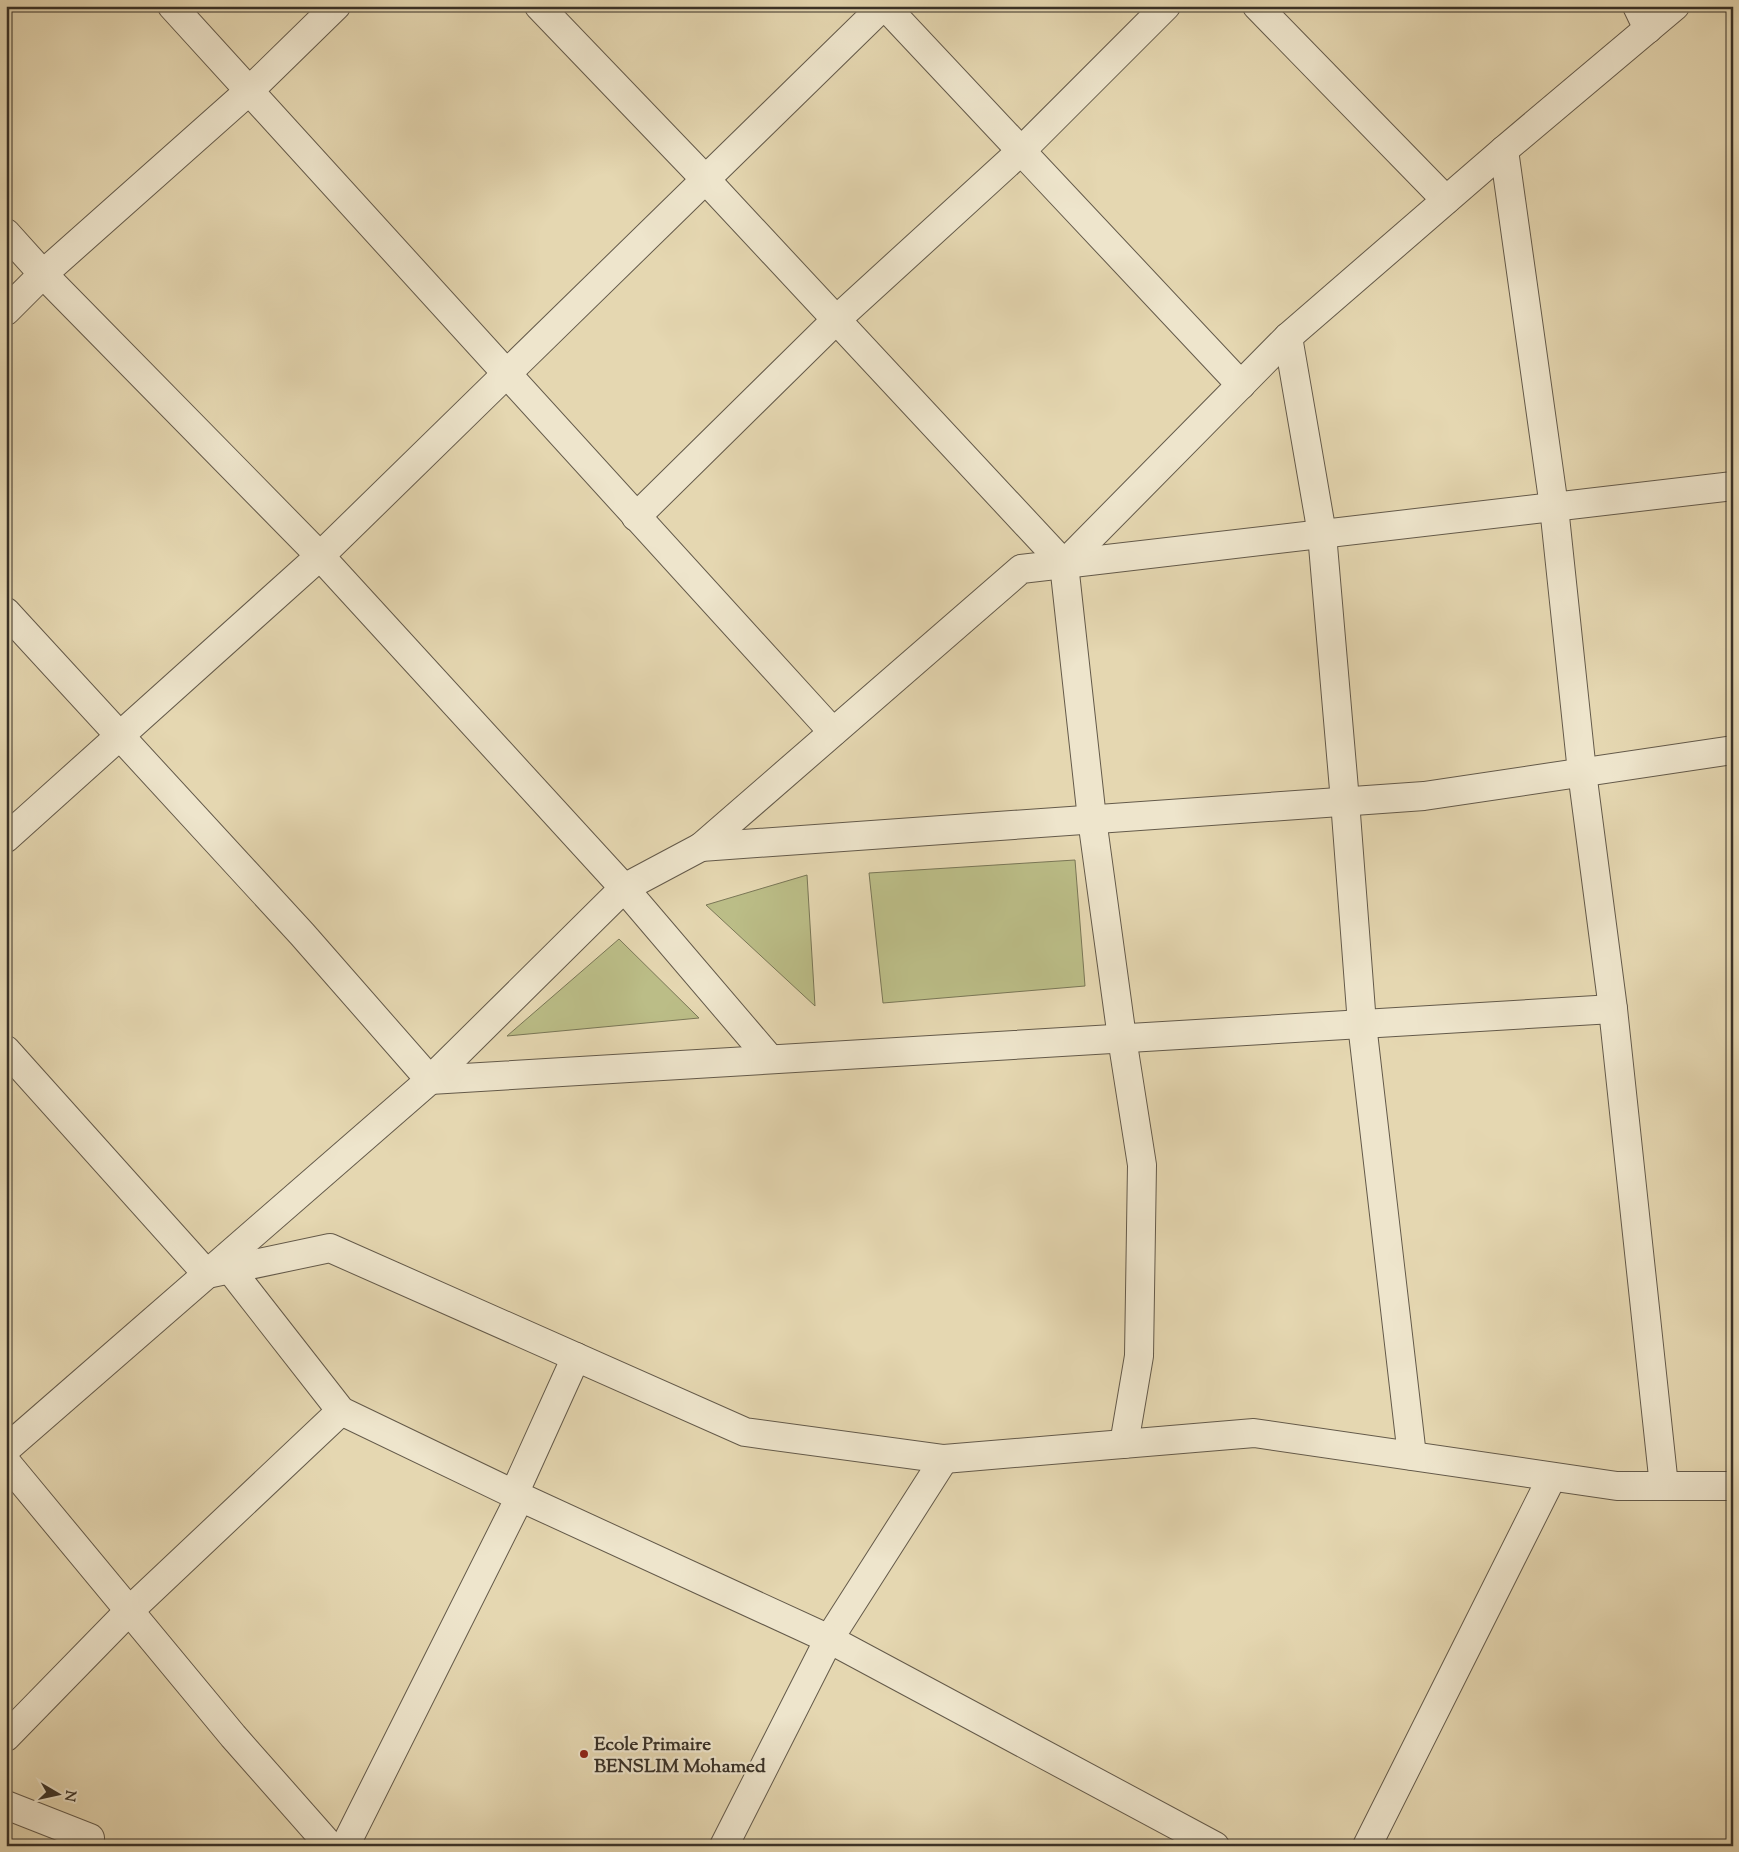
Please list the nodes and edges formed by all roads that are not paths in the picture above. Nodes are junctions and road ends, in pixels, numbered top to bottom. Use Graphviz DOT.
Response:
graph roads {
  1 [pos="172,6"];
  2 [pos="336,6"];
  3 [pos="539,6"];
  4 [pos="884,6"];
  5 [pos="1166,6"];
  6 [pos="1257,6"];
  7 [pos="1675,6"];
  8 [pos="1643,18"];
  9 [pos="249,91"];
  10 [pos="1504,150"];
  11 [pos="1021,151"];
  12 [pos="706,180"];
  13 [pos="1446,200"];
  14 [pos="6,233"];
  15 [pos="43,274"];
  16 [pos="6,311"];
  17 [pos="836,320"];
  18 [pos="1288,338"];
  19 [pos="507,375"];
  20 [pos="1241,385"];
  21 [pos="1733,486"];
  22 [pos="1554,507"];
  23 [pos="636,517"];
  24 [pos="1322,534"];
  25 [pos="320,556"];
  26 [pos="1064,564"];
  27 [pos="6,612"];
  28 [pos="833,732"];
  29 [pos="120,737"];
  30 [pos="1733,750"];
  31 [pos="1582,772"];
  32 [pos="1345,801"];
  33 [pos="1092,819"];
  34 [pos="6,838"];
  35 [pos="701,846"];
  36 [pos="624,888"];
  37 [pos="1613,1009"];
  38 [pos="1362,1024"];
  39 [pos="1122,1038"];
  40 [pos="6,1050"];
  41 [pos="770,1059"];
  42 [pos="430,1080"];
  43 [pos="219,1272"];
  44 [pos="576,1357"];
  45 [pos="341,1411"];
  46 [pos="1124,1444"];
  47 [pos="6,1449"];
  48 [pos="1412,1456"];
  49 [pos="944,1459"];
  50 [pos="6,1462"];
  51 [pos="1552,1477"];
  52 [pos="1664,1486"];
  53 [pos="1733,1486"];
  54 [pos="517,1496"];
  55 [pos="129,1611"];
  56 [pos="829,1638"];
  57 [pos="6,1737"];
  58 [pos="6,1805"];
  59 [pos="96,1843"];
  60 [pos="330,1846"];
  61 [pos="345,1846"];
  62 [pos="724,1846"];
  63 [pos="1215,1846"];
  64 [pos="1367,1846"];
  1 -- 9 [label="street"];
  2 -- 9 [label="street"];
  3 -- 12 [label="street"];
  4 -- 11 [label="street"];
  4 -- 12 [label="street"];
  5 -- 11 [label="street"];
  6 -- 13 [label="street"];
  7 -- 8 [label="street"];
  8 -- 10 [label="street"];
  9 -- 15 [label="street"];
  9 -- 19 [label="street"];
  10 -- 13 [label="street"];
  10 -- 22 [label="street"];
  11 -- 17 [label="street"];
  11 -- 20 [label="street"];
  12 -- 17 [label="street"];
  12 -- 19 [label="street"];
  13 -- 18 [label="street"];
  14 -- 15 [label="street"];
  15 -- 16 [label="street"];
  15 -- 25 [label="street"];
  17 -- 23 [label="street"];
  17 -- 26 [label="street"];
  18 -- 20 [label="street"];
  18 -- 24 [label="street"];
  19 -- 23 [label="street"];
  19 -- 25 [label="street"];
  20 -- 26 [label="street"];
  21 -- 22 [label="street"];
  22 -- 24 [label="street"];
  22 -- 31 [label="street"];
  23 -- 28 [label="street"];
  24 -- 26 [label="street"];
  24 -- 32 [label="street"];
  25 -- 29 [label="street"];
  25 -- 36 [label="street"];
  26 -- 28 [label="street"];
  26 -- 33 [label="street"];
  27 -- 29 [label="street"];
  28 -- 35 [label="street"];
  29 -- 34 [label="street"];
  29 -- 42 [label="street"];
  30 -- 31 [label="street"];
  31 -- 32 [label="street"];
  31 -- 37 [label="street"];
  32 -- 33 [label="street"];
  32 -- 38 [label="street"];
  33 -- 35 [label="street"];
  33 -- 39 [label="street"];
  35 -- 36 [label="street"];
  36 -- 41 [label="street"];
  36 -- 42 [label="street"];
  37 -- 38 [label="street"];
  37 -- 52 [label="street"];
  38 -- 39 [label="street"];
  38 -- 48 [label="street"];
  39 -- 41 [label="street"];
  39 -- 46 [label="street"];
  40 -- 43 [label="street"];
  41 -- 42 [label="street"];
  42 -- 43 [label="street"];
  43 -- 44 [label="street"];
  43 -- 45 [label="street"];
  43 -- 47 [label="street"];
  44 -- 49 [label="street"];
  44 -- 54 [label="street"];
  45 -- 54 [label="street"];
  45 -- 55 [label="street"];
  46 -- 48 [label="street"];
  46 -- 49 [label="street"];
  48 -- 51 [label="street"];
  49 -- 56 [label="street"];
  50 -- 55 [label="street"];
  51 -- 52 [label="street"];
  51 -- 64 [label="street"];
  52 -- 53 [label="street"];
  54 -- 56 [label="street"];
  54 -- 61 [label="street"];
  55 -- 57 [label="street"];
  55 -- 60 [label="street"];
  56 -- 62 [label="street"];
  56 -- 63 [label="street"];
  58 -- 59 [label="street"];
}
